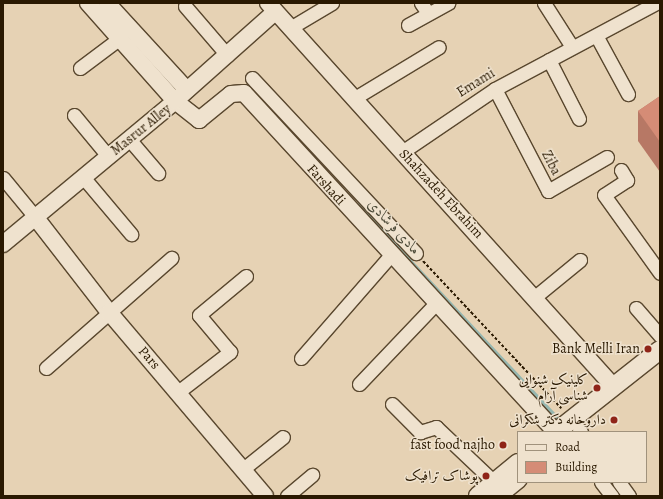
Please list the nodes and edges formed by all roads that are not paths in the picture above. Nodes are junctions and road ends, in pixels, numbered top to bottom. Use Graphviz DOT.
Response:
graph roads {
  1 [pos="88,3"];
  2 [pos="107,3"];
  3 [pos="332,3"];
  4 [pos="448,3"];
  5 [pos="544,3"];
  6 [pos="649,5"];
  7 [pos="185,6"];
  8 [pos="272,7"];
  9 [pos="425,8"];
  10 [pos="408,25"];
  11 [pos="290,28"];
  12 [pos="597,36"];
  13 [pos="120,38"];
  14 [pos="438,47"];
  15 [pos="572,47"];
  16 [pos="227,55"];
  17 [pos="550,60"];
  18 [pos="80,68"];
  19 [pos="252,78"];
  20 [pos="495,89"];
  21 [pos="628,94"];
  22 [pos="181,96"];
  23 [pos="353,99"];
  24 [pos="74,115"];
  25 [pos="579,119"];
  26 [pos="129,139"];
  27 [pos="402,152"];
  28 [pos="108,156"];
  29 [pos="607,157"];
  30 [pos="621,170"];
  31 [pos="158,173"];
  32 [pos="83,177"];
  33 [pos="3,178"];
  34 [pos="360,193"];
  35 [pos="346,207"];
  36 [pos="36,218"];
  37 [pos="130,234"];
  38 [pos="3,244"];
  39 [pos="416,253"];
  40 [pos="391,255"];
  41 [pos="171,258"];
  42 [pos="580,260"];
  43 [pos="660,273"];
  44 [pos="246,276"];
  45 [pos="536,296"];
  46 [pos="437,302"];
  47 [pos="636,308"];
  48 [pos="110,312"];
  49 [pos="660,336"];
  50 [pos="660,350"];
  51 [pos="301,358"];
  52 [pos="660,364"];
  53 [pos="46,368"];
  54 [pos="359,384"];
  55 [pos="613,386"];
  56 [pos="178,392"];
  57 [pos="392,404"];
  58 [pos="577,428"];
  59 [pos="555,431"];
  60 [pos="561,431"];
  61 [pos="283,437"];
  62 [pos="517,464"];
  63 [pos="243,469"];
  64 [pos="312,475"];
  65 [pos="517,479"];
  66 [pos="602,483"];
  67 [pos="620,483"];
  68 [pos="496,489"];
  69 [pos="265,496"];
  70 [pos="286,496"];
  71 [pos="478,496"];
  72 [pos="612,496"];
  73 [pos="629,496"];
  1 -- 13 [label="street, Farshadi"];
  2 -- 22 [label="street, Farshadi"];
  3 -- 11 [label="street"];
  4 -- 9 [label="street"];
  5 -- 15 [label="street"];
  6 -- 12 [label="street, Emami"];
  7 -- 16 [label="street"];
  8 -- 11 [label="street, Shahzadeh Ebrahim"];
  8 -- 16 [label="street, Masrur Alley"];
  9 -- 10 [label="street"];
  11 -- 23 [label="street, Shahzadeh Ebrahim"];
  12 -- 15 [label="street, Emami"];
  12 -- 21 [label="street"];
  13 -- 18 [label="street"];
  13 -- 22 [label="street, Farshadi"];
  14 -- 23 [label="street"];
  15 -- 17 [label="street, Emami"];
  16 -- 22 [label="street, Masrur Alley"];
  17 -- 20 [label="street, Emami"];
  17 -- 25 [label="street"];
  19 -- 34 [label="street"];
  20 -- 27 [label="street, Emami"];
  20 -- 29 [label="street, Ziba"];
  22 -- 26 [label="street, Masrur Alley"];
  22 -- 35 [label="street, Farshadi"];
  23 -- 27 [label="street, Shahzadeh Ebrahim"];
  24 -- 28 [label="street"];
  26 -- 28 [label="street, Masrur Alley"];
  26 -- 31 [label="street"];
  27 -- 45 [label="street, Shahzadeh Ebrahim"];
  28 -- 32 [label="street, Masrur Alley"];
  30 -- 43 [label="street"];
  32 -- 36 [label="street, Masrur Alley"];
  32 -- 37 [label="street"];
  33 -- 36 [label="street"];
  34 -- 35 [label="street"];
  34 -- 39 [label="street"];
  35 -- 40 [label="street, Farshadi"];
  36 -- 38 [label="street, Masrur Alley"];
  36 -- 48 [label="street, Pars"];
  40 -- 46 [label="street, Farshadi"];
  40 -- 51 [label="street"];
  41 -- 48 [label="street"];
  42 -- 45 [label="street"];
  44 -- 56 [label="street"];
  45 -- 55 [label="street, Shahzadeh Ebrahim"];
  46 -- 54 [label="street"];
  46 -- 59 [label="street, Farshadi"];
  47 -- 49 [label="street"];
  48 -- 53 [label="street"];
  48 -- 56 [label="street, Pars"];
  50 -- 55 [label="main road"];
  52 -- 58 [label="main road"];
  55 -- 58 [label="main road"];
  56 -- 63 [label="street, Pars"];
  57 -- 68 [label="street"];
  58 -- 60 [label="main road"];
  61 -- 63 [label="street"];
  62 -- 68 [label="main road"];
  63 -- 69 [label="street, Pars"];
  64 -- 70 [label="street"];
  65 -- 68 [label="main road"];
  66 -- 72 [label="street"];
  67 -- 73 [label="street"];
  68 -- 71 [label="main road"];
}
